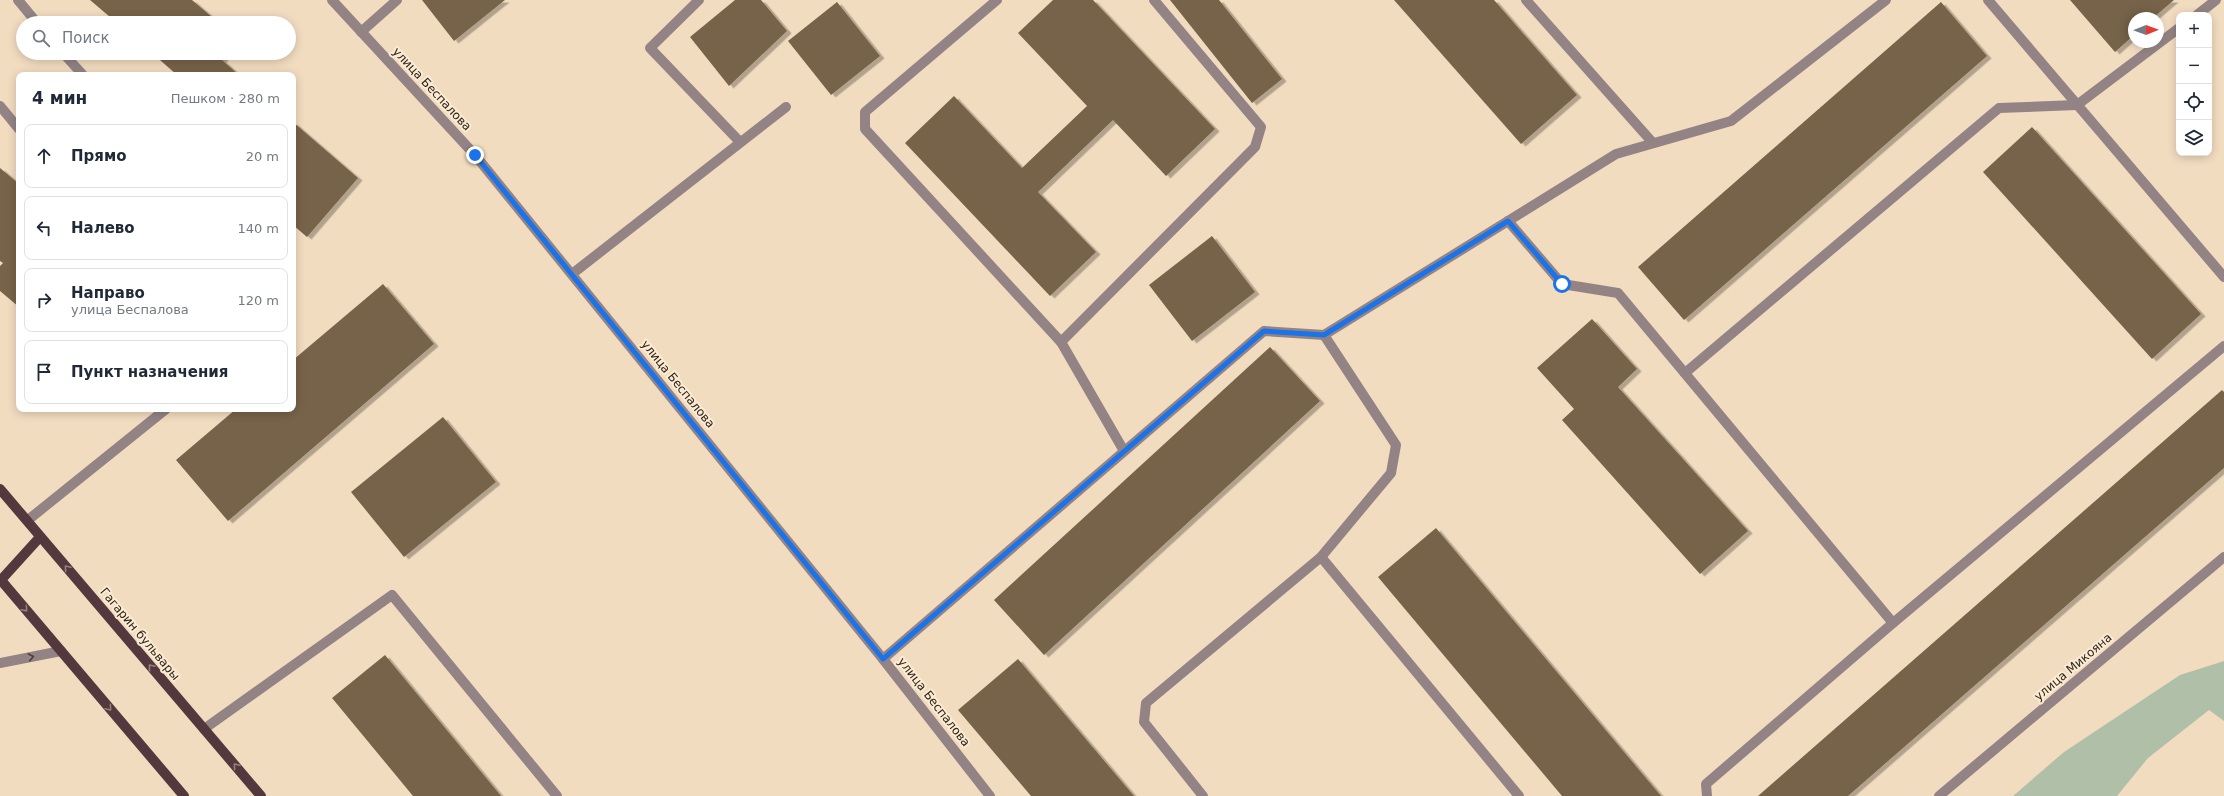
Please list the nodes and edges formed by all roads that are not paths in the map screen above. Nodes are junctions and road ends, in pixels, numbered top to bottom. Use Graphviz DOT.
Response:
graph roads {
  1 [pos="18,0"];
  2 [pos="332,0"];
  3 [pos="397,0"];
  4 [pos="698,0"];
  5 [pos="997,0"];
  6 [pos="1154,0"];
  7 [pos="1526,0"];
  8 [pos="1886,0"];
  9 [pos="1988,0"];
  10 [pos="2216,0"];
  11 [pos="2200,12"];
  12 [pos="31,16"];
  13 [pos="2176,30"];
  14 [pos="362,32"];
  15 [pos="69,60"];
  16 [pos="80,72"];
  17 [pos="2077,105"];
  18 [pos="0,106"];
  19 [pos="786,107"];
  20 [pos="16,125"];
  21 [pos="740,142"];
  22 [pos="1653,143"];
  23 [pos="1508,221"];
  24 [pos="572,274"];
  25 [pos="2224,277"];
  26 [pos="1324,335"];
  27 [pos="1061,342"];
  28 [pos="2224,346"];
  29 [pos="1685,374"];
  30 [pos="162,412"];
  31 [pos="1124,451"];
  32 [pos="0,489"];
  33 [pos="28,520"];
  34 [pos="40,537"];
  35 [pos="1321,557"];
  36 [pos="2224,557"];
  37 [pos="0,580"];
  38 [pos="1893,623"];
  39 [pos="61,651"];
  40 [pos="883,659"];
  41 [pos="0,662"];
  42 [pos="204,729"];
  43 [pos="184,796"];
  44 [pos="261,796"];
  45 [pos="557,796"];
  46 [pos="990,796"];
  47 [pos="1203,796"];
  48 [pos="1519,796"];
  49 [pos="1707,796"];
  50 [pos="1939,796"];
  1 -- 12 [label="street"];
  2 -- 14 [label="street, улица Беспалова"];
  3 -- 14 [label="street"];
  4 -- 21 [label="street"];
  5 -- 27 [label="street"];
  6 -- 27 [label="street"];
  7 -- 22 [label="street"];
  8 -- 22 [label="street"];
  9 -- 17 [label="street"];
  10 -- 11 [label="street"];
  13 -- 17 [label="street"];
  14 -- 24 [label="street, улица Беспалова"];
  15 -- 16 [label="street"];
  17 -- 25 [label="street"];
  17 -- 29 [label="street"];
  18 -- 20 [label="street"];
  19 -- 21 [label="street"];
  21 -- 24 [label="street"];
  22 -- 23 [label="street"];
  23 -- 26 [label="street"];
  23 -- 29 [label="street"];
  24 -- 40 [label="street, улица Беспалова"];
  26 -- 31 [label="street"];
  26 -- 35 [label="street"];
  27 -- 31 [label="street"];
  28 -- 38 [label="street"];
  29 -- 38 [label="street"];
  30 -- 33 [label="street"];
  31 -- 40 [label="street"];
  32 -- 33 [label="main road, Гагарин бульвары"];
  33 -- 34 [label="main road, Гагарин бульвары"];
  34 -- 37 [label="main road"];
  42 -- 34 [label="main road, Гагарин бульвары, one-way"];
  35 -- 47 [label="street"];
  35 -- 48 [label="street"];
  36 -- 50 [label="street, улица Микояна"];
  37 -- 39 [label="main road, one-way"];
  38 -- 49 [label="street"];
  41 -- 39 [label="street, one-way"];
  39 -- 43 [label="main road, one-way"];
  40 -- 46 [label="street, улица Беспалова"];
  44 -- 42 [label="main road, Гагарин бульвары, one-way"];
  42 -- 45 [label="street"];
}
